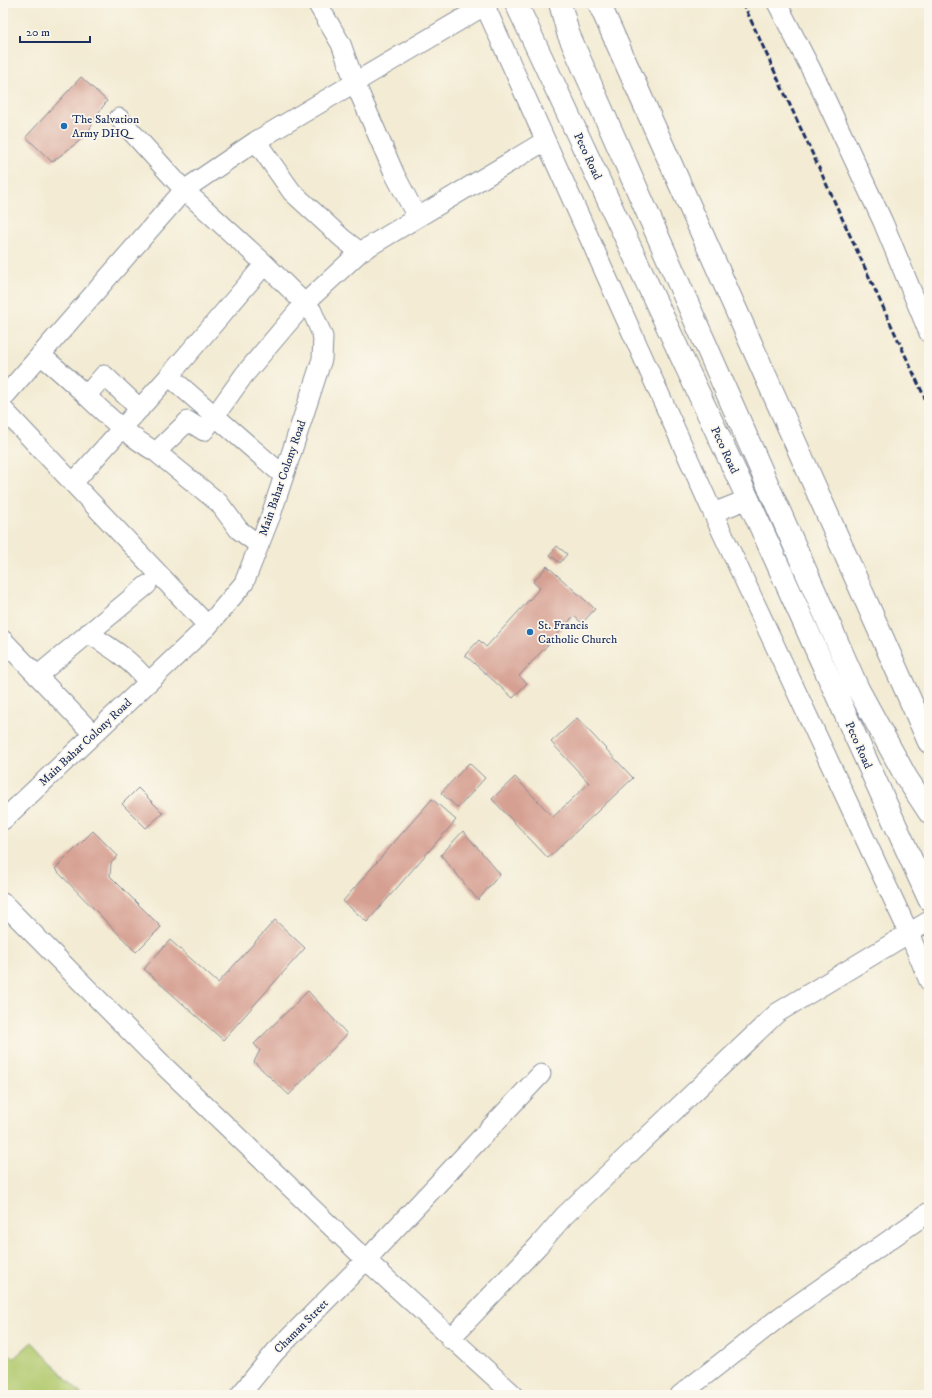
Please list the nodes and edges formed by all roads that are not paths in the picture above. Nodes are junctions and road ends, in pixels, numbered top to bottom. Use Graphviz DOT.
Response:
graph roads {
  1 [pos="317,3"];
  2 [pos="516,3"];
  3 [pos="560,3"];
  4 [pos="599,3"];
  5 [pos="777,3"];
  6 [pos="487,4"];
  7 [pos="355,83"];
  8 [pos="119,118"];
  9 [pos="256,141"];
  10 [pos="544,142"];
  11 [pos="184,190"];
  12 [pos="417,217"];
  13 [pos="360,252"];
  14 [pos="265,264"];
  15 [pos="304,304"];
  16 [pos="929,333"];
  17 [pos="40,355"];
  18 [pos="169,376"];
  19 [pos="87,395"];
  20 [pos="3,398"];
  21 [pos="3,409"];
  22 [pos="140,409"];
  23 [pos="215,416"];
  24 [pos="123,428"];
  25 [pos="156,452"];
  26 [pos="284,476"];
  27 [pos="74,483"];
  28 [pos="748,499"];
  29 [pos="713,513"];
  30 [pos="259,545"];
  31 [pos="147,585"];
  32 [pos="208,626"];
  33 [pos="88,633"];
  34 [pos="3,640"];
  35 [pos="37,676"];
  36 [pos="148,682"];
  37 [pos="93,734"];
  38 [pos="929,742"];
  39 [pos="929,812"];
  40 [pos="3,820"];
  41 [pos="929,899"];
  42 [pos="3,903"];
  43 [pos="929,921"];
  44 [pos="909,933"];
  45 [pos="929,981"];
  46 [pos="541,1074"];
  47 [pos="929,1212"];
  48 [pos="366,1260"];
  49 [pos="450,1339"];
  50 [pos="240,1395"];
  51 [pos="514,1395"];
  52 [pos="680,1395"];
  1 -- 7 [label="street"];
  2 -- 28 [label="main road, Peco Road"];
  3 -- 39 [label="main road"];
  4 -- 38 [label="main road"];
  5 -- 16 [label="street"];
  6 -- 7 [label="street"];
  6 -- 10 [label="street"];
  7 -- 9 [label="street"];
  7 -- 12 [label="street"];
  8 -- 11 [label="street, Main Bahar Colony Road"];
  9 -- 11 [label="street"];
  9 -- 13 [label="street"];
  10 -- 12 [label="street"];
  10 -- 29 [label="street"];
  11 -- 14 [label="street, Main Bahar Colony Road"];
  11 -- 17 [label="street"];
  12 -- 13 [label="street"];
  13 -- 15 [label="street"];
  14 -- 15 [label="street, Main Bahar Colony Road"];
  14 -- 18 [label="street"];
  15 -- 23 [label="street"];
  15 -- 26 [label="street, Main Bahar Colony Road"];
  17 -- 19 [label="street"];
  17 -- 20 [label="street"];
  18 -- 22 [label="street"];
  18 -- 23 [label="street"];
  19 -- 22 [label="street"];
  19 -- 24 [label="street"];
  21 -- 27 [label="street"];
  22 -- 24 [label="street"];
  23 -- 25 [label="street"];
  23 -- 26 [label="street"];
  24 -- 25 [label="street"];
  24 -- 27 [label="street"];
  25 -- 30 [label="street"];
  26 -- 30 [label="street, Main Bahar Colony Road"];
  27 -- 32 [label="street"];
  28 -- 29 [label="street"];
  28 -- 41 [label="main road, Peco Road"];
  29 -- 44 [label="street"];
  30 -- 32 [label="street, Main Bahar Colony Road"];
  31 -- 33 [label="street"];
  32 -- 36 [label="street, Main Bahar Colony Road"];
  33 -- 35 [label="street"];
  33 -- 36 [label="street"];
  34 -- 35 [label="street"];
  35 -- 37 [label="street"];
  36 -- 37 [label="street, Main Bahar Colony Road"];
  37 -- 40 [label="street, Main Bahar Colony Road"];
  42 -- 48 [label="street"];
  43 -- 44 [label="street"];
  44 -- 45 [label="street"];
  44 -- 49 [label="street"];
  46 -- 48 [label="street, Chaman Street"];
  47 -- 52 [label="street"];
  48 -- 49 [label="street"];
  48 -- 50 [label="street, Chaman Street"];
  49 -- 51 [label="street"];
}
